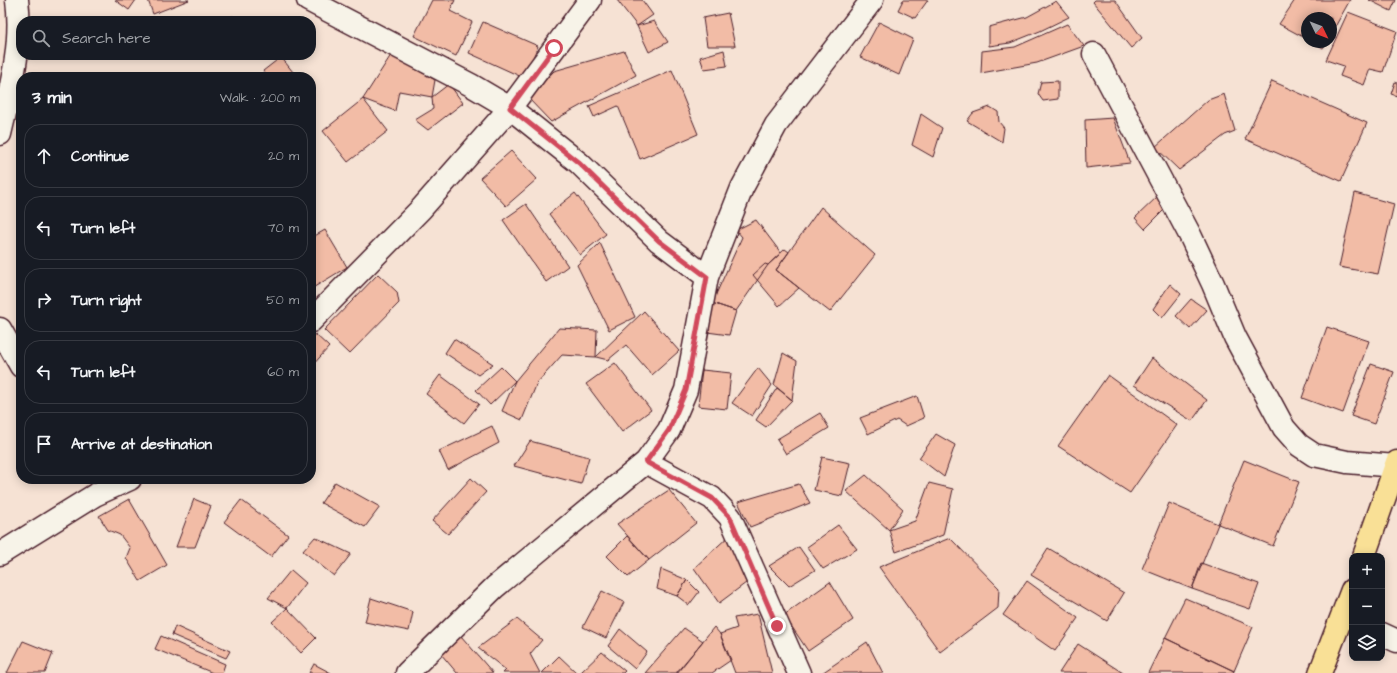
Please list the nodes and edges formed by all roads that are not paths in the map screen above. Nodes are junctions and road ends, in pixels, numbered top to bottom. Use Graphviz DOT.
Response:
graph roads {
  1 [pos="17,0"];
  2 [pos="308,0"];
  3 [pos="590,0"];
  4 [pos="872,0"];
  5 [pos="18,16"];
  6 [pos="16,48"];
  7 [pos="1094,54"];
  8 [pos="510,108"];
  9 [pos="0,134"];
  10 [pos="707,277"];
  11 [pos="316,316"];
  12 [pos="0,329"];
  13 [pos="16,357"];
  14 [pos="646,462"];
  15 [pos="1396,464"];
  16 [pos="105,484"];
  17 [pos="90,487"];
  18 [pos="1365,553"];
  19 [pos="0,554"];
  20 [pos="1349,607"];
  21 [pos="1347,619"];
  22 [pos="1385,635"];
  23 [pos="1397,641"];
  24 [pos="794,671"];
  25 [pos="407,673"];
  26 [pos="1320,673"];
  1 -- 5 [label="street"];
  2 -- 8 [label="street"];
  3 -- 8 [label="street"];
  4 -- 10 [label="street"];
  6 -- 9 [label="street"];
  7 -- 15 [label="street"];
  8 -- 10 [label="street"];
  8 -- 11 [label="street"];
  10 -- 14 [label="street"];
  12 -- 13 [label="street"];
  14 -- 24 [label="street"];
  14 -- 25 [label="street"];
  15 -- 18 [label="highway"];
  16 -- 17 [label="street"];
  17 -- 19 [label="street"];
  20 -- 21 [label="highway"];
  21 -- 26 [label="highway"];
  22 -- 23 [label="street"];
}
